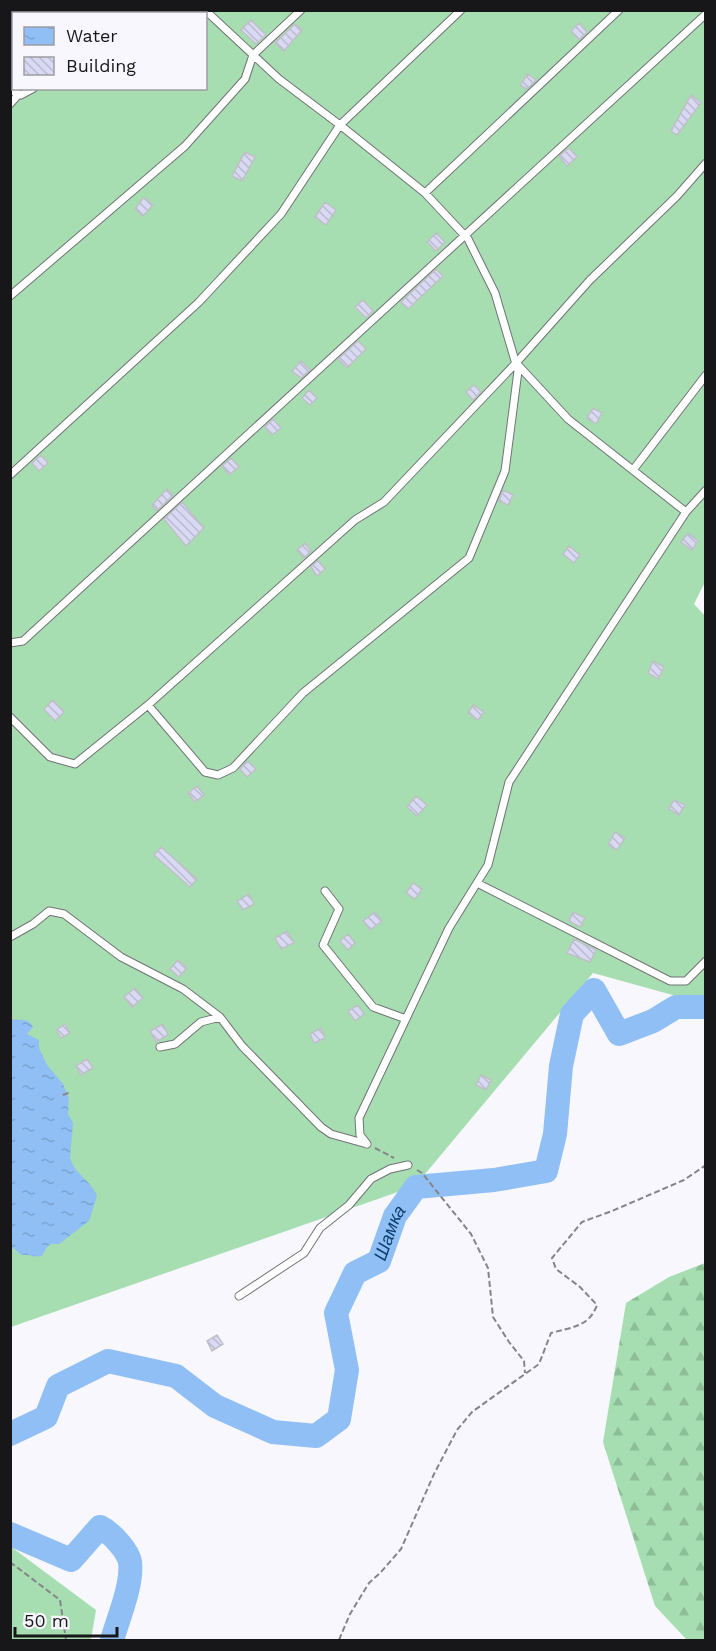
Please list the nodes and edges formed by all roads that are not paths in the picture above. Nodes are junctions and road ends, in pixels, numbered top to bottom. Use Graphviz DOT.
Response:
graph roads {
  1 [pos="206,10"];
  2 [pos="301,10"];
  3 [pos="461,10"];
  4 [pos="619,10"];
  5 [pos="705,15"];
  6 [pos="253,55"];
  7 [pos="10,90"];
  8 [pos="30,90"];
  9 [pos="19,94"];
  10 [pos="10,104"];
  11 [pos="340,125"];
  12 [pos="705,163"];
  13 [pos="425,193"];
  14 [pos="464,235"];
  15 [pos="10,296"];
  16 [pos="516,363"];
  17 [pos="705,375"];
  18 [pos="633,470"];
  19 [pos="10,475"];
  20 [pos="705,490"];
  21 [pos="686,512"];
  22 [pos="10,643"];
  23 [pos="148,705"];
  24 [pos="10,717"];
  25 [pos="477,883"];
  26 [pos="325,891"];
  27 [pos="10,937"];
  28 [pos="705,961"];
  29 [pos="220,1017"];
  30 [pos="406,1020"];
  31 [pos="160,1047"];
  32 [pos="408,1165"];
  33 [pos="239,1296"];
  1 -- 6 [label="lane"];
  2 -- 6 [label="lane"];
  3 -- 11 [label="lane"];
  4 -- 13 [label="lane"];
  5 -- 14 [label="lane"];
  6 -- 11 [label="lane"];
  6 -- 15 [label="lane"];
  7 -- 9 [label="lane"];
  8 -- 9 [label="lane"];
  9 -- 10 [label="lane"];
  11 -- 13 [label="lane"];
  11 -- 19 [label="lane"];
  12 -- 16 [label="lane"];
  13 -- 14 [label="lane"];
  14 -- 16 [label="lane"];
  14 -- 22 [label="lane"];
  16 -- 18 [label="lane"];
  16 -- 23 [label="lane"];
  16 -- 23 [label="lane"];
  17 -- 18 [label="lane"];
  18 -- 21 [label="lane"];
  20 -- 21 [label="lane"];
  21 -- 25 [label="lane"];
  23 -- 24 [label="lane"];
  25 -- 28 [label="lane"];
  25 -- 30 [label="lane"];
  26 -- 30 [label="lane"];
  27 -- 29 [label="lane"];
  29 -- 30 [label="lane"];
  29 -- 31 [label="lane"];
  32 -- 33 [label="lane"];
}
